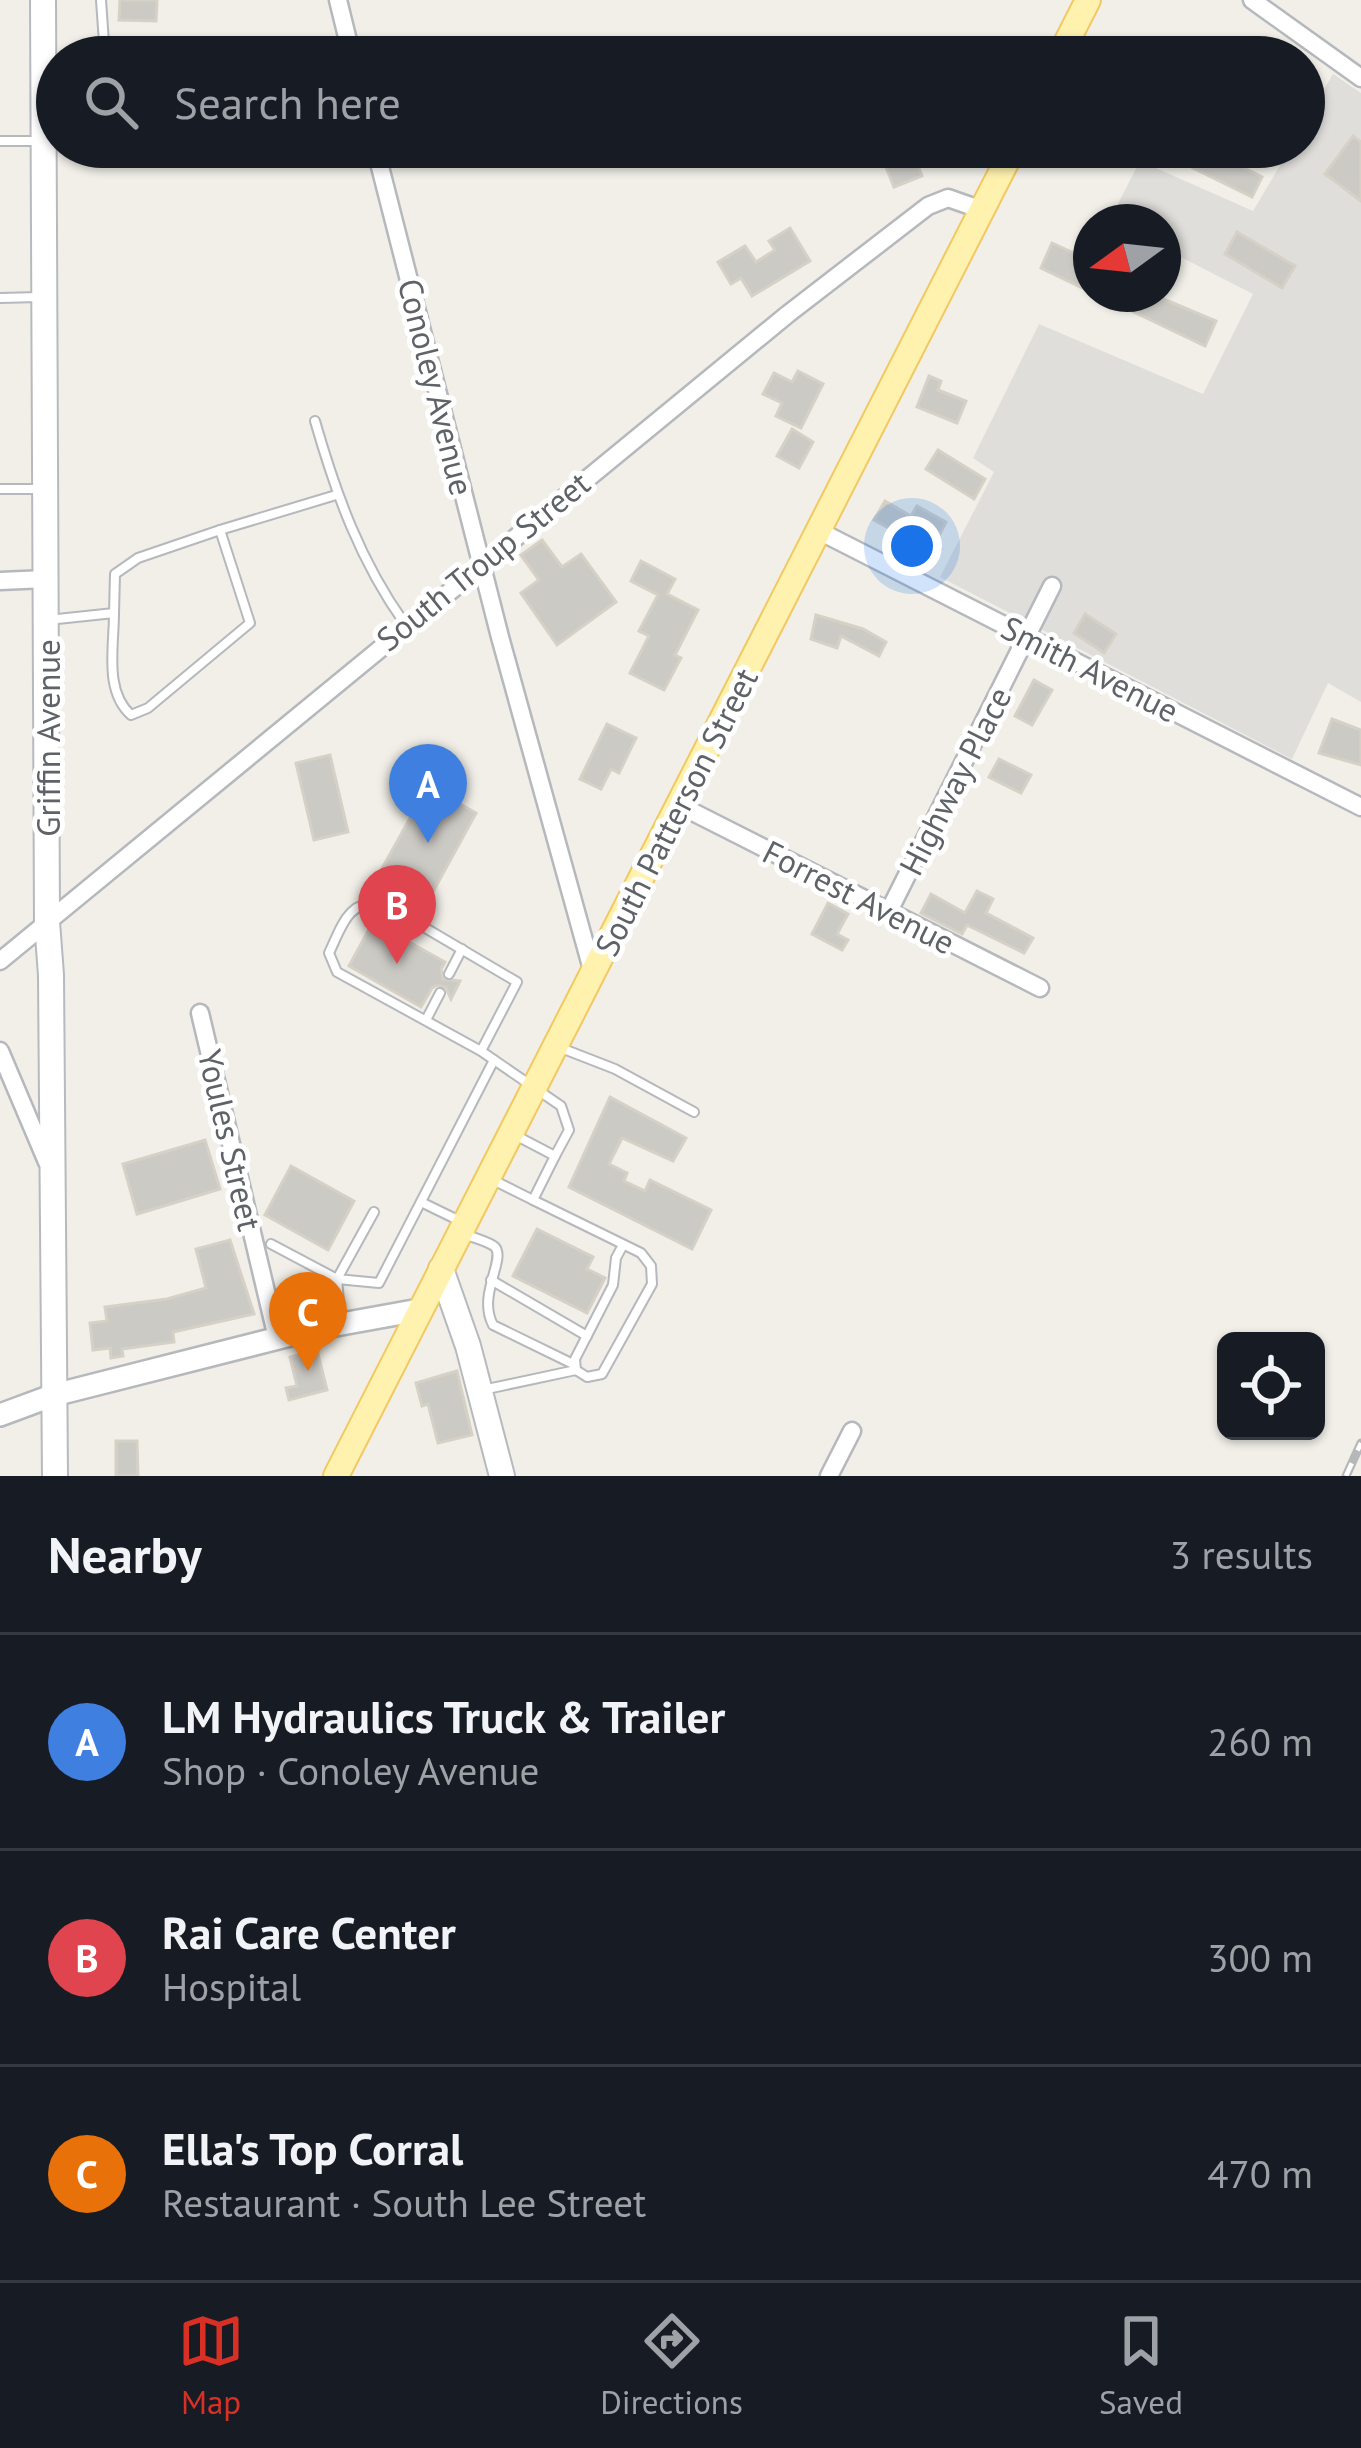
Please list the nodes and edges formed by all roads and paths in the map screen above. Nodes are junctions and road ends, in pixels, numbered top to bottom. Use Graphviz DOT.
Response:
graph roads {
  1 [pos="44,0"];
  2 [pos="101,0"];
  3 [pos="338,0"];
  4 [pos="1088,0"];
  5 [pos="1252,0"];
  6 [pos="47,36"];
  7 [pos="104,36"];
  8 [pos="347,36"];
  9 [pos="1076,36"];
  10 [pos="1302,36"];
  11 [pos="1325,52"];
  12 [pos="1361,78"];
  13 [pos="0,141"];
  14 [pos="36,141"];
  15 [pos="44,168"];
  16 [pos="380,168"];
  17 [pos="1003,168"];
  18 [pos="982,210"];
  19 [pos="45,297"];
  20 [pos="0,298"];
  21 [pos="315,421"];
  22 [pos="0,489"];
  23 [pos="45,489"];
  24 [pos="336,495"];
  25 [pos="220,530"];
  26 [pos="819,531"];
  27 [pos="482,563"];
  28 [pos="46,579"];
  29 [pos="0,581"];
  30 [pos="1052,586"];
  31 [pos="114,613"];
  32 [pos="46,620"];
  33 [pos="406,625"];
  34 [pos="1028,638"];
  35 [pos="679,806"];
  36 [pos="1361,807"];
  37 [pos="889,911"];
  38 [pos="47,922"];
  39 [pos="462,949"];
  40 [pos="0,961"];
  41 [pos="449,974"];
  42 [pos="593,974"];
  43 [pos="1040,988"];
  44 [pos="440,993"];
  45 [pos="200,1012"];
  46 [pos="425,1020"];
  47 [pos="556,1046"];
  48 [pos="0,1051"];
  49 [pos="481,1052"];
  50 [pos="494,1060"];
  51 [pos="534,1090"];
  52 [pos="694,1112"];
  53 [pos="512,1133"];
  54 [pos="555,1156"];
  55 [pos="52,1174"];
  56 [pos="489,1177"];
  57 [pos="532,1200"];
  58 [pos="421,1202"];
  59 [pos="374,1211"];
  60 [pos="462,1228"];
  61 [pos="271,1244"];
  62 [pos="623,1245"];
  63 [pos="440,1269"];
  64 [pos="337,1279"];
  65 [pos="491,1280"];
  66 [pos="419,1310"];
  67 [pos="489,1317"];
  68 [pos="341,1324"];
  69 [pos="460,1325"];
  70 [pos="586,1336"];
  71 [pos="278,1338"];
  72 [pos="575,1367"];
  73 [pos="480,1391"];
  74 [pos="54,1395"];
  75 [pos="0,1415"];
  76 [pos="852,1431"];
  77 [pos="55,1476"];
  78 [pos="336,1476"];
  79 [pos="502,1476"];
  80 [pos="829,1476"];
  1 -- 6 [label="main road, Griffin Avenue"];
  2 -- 7 [label="lane"];
  3 -- 8 [label="street"];
  4 -- 9 [label="main road"];
  5 -- 10 [label="street"];
  11 -- 12 [label="street"];
  13 -- 14 [label="lane"];
  15 -- 19 [label="main road, Griffin Avenue"];
  16 -- 27 [label="street, Conoley Avenue"];
  17 -- 18 [label="main road, South Patterson Street"];
  18 -- 26 [label="main road, South Patterson Street"];
  18 -- 27 [label="street, South Troup Street"];
  19 -- 20 [label="lane"];
  19 -- 23 [label="main road, Griffin Avenue"];
  21 -- 24 [label="lane"];
  22 -- 23 [label="lane"];
  23 -- 28 [label="main road, Griffin Avenue"];
  24 -- 25 [label="lane"];
  24 -- 33 [label="lane"];
  25 -- 31 [label="lane"];
  25 -- 31 [label="lane"];
  26 -- 34 [label="street, Smith Avenue"];
  26 -- 35 [label="main road, South Patterson Street"];
  27 -- 33 [label="street, South Troup Street"];
  27 -- 42 [label="street, Conoley Avenue"];
  28 -- 29 [label="street"];
  28 -- 32 [label="main road, Griffin Avenue"];
  30 -- 34 [label="street, Highway Place"];
  31 -- 32 [label="lane"];
  32 -- 38 [label="main road, Griffin Avenue"];
  33 -- 38 [label="street, South Troup Street"];
  34 -- 36 [label="street, Smith Avenue"];
  34 -- 37 [label="street, Highway Place"];
  35 -- 37 [label="street, Forrest Avenue"];
  35 -- 42 [label="main road, South Patterson Street"];
  37 -- 43 [label="street, Forrest Avenue"];
  38 -- 40 [label="street, South Troup Street"];
  38 -- 55 [label="main road, Griffin Avenue"];
  39 -- 41 [label="lane"];
  39 -- 46 [label="lane"];
  39 -- 49 [label="lane"];
  42 -- 47 [label="main road, South Patterson Street"];
  44 -- 46 [label="lane"];
  45 -- 71 [label="street, Youles Street"];
  46 -- 49 [label="lane"];
  47 -- 51 [label="main road, South Patterson Street"];
  47 -- 52 [label="lane"];
  48 -- 55 [label="street"];
  49 -- 50 [label="lane"];
  50 -- 51 [label="lane"];
  50 -- 58 [label="lane"];
  51 -- 53 [label="main road, South Patterson Street"];
  51 -- 54 [label="lane"];
  53 -- 54 [label="lane"];
  53 -- 56 [label="main road, South Patterson Street"];
  54 -- 57 [label="lane"];
  55 -- 74 [label="main road, Griffin Avenue"];
  56 -- 57 [label="lane"];
  56 -- 60 [label="main road, South Patterson Street"];
  57 -- 62 [label="lane"];
  58 -- 60 [label="lane"];
  58 -- 64 [label="lane"];
  59 -- 64 [label="lane"];
  60 -- 63 [label="main road, South Patterson Street"];
  60 -- 65 [label="lane"];
  61 -- 64 [label="lane"];
  62 -- 70 [label="lane"];
  62 -- 72 [label="lane"];
  63 -- 66 [label="main road, South Patterson Street"];
  63 -- 69 [label="main road"];
  64 -- 68 [label="lane"];
  65 -- 67 [label="lane"];
  65 -- 70 [label="lane"];
  66 -- 68 [label="street"];
  66 -- 78 [label="main road, South Patterson Street"];
  67 -- 69 [label="lane"];
  67 -- 72 [label="lane"];
  68 -- 71 [label="street"];
  69 -- 73 [label="main road"];
  70 -- 72 [label="lane"];
  71 -- 74 [label="street"];
  72 -- 73 [label="lane"];
  73 -- 79 [label="main road"];
  74 -- 75 [label="street"];
  74 -- 77 [label="main road, Griffin Avenue"];
  76 -- 80 [label="street"];
}
